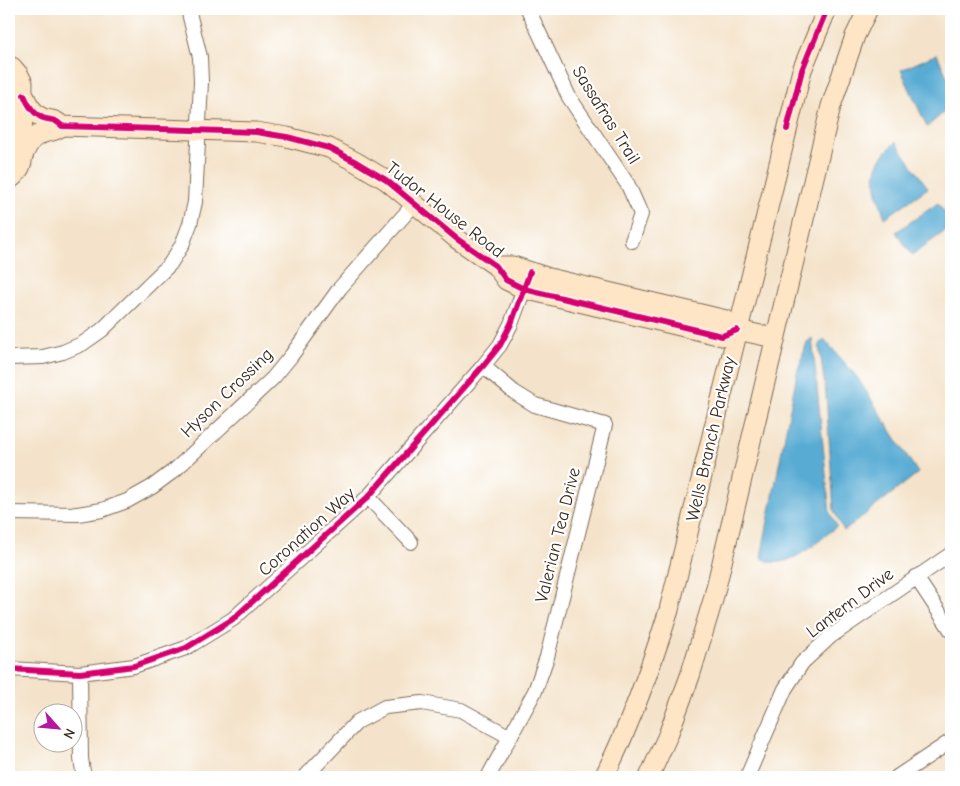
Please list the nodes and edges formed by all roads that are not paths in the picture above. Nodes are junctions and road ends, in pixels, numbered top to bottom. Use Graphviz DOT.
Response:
graph roads {
  1 [pos="188,9"];
  2 [pos="528,9"];
  3 [pos="827,9"];
  4 [pos="868,9"];
  5 [pos="9,66"];
  6 [pos="24,95"];
  7 [pos="62,126"];
  8 [pos="198,130"];
  9 [pos="22,157"];
  10 [pos="9,180"];
  11 [pos="415,203"];
  12 [pos="632,241"];
  13 [pos="527,280"];
  14 [pos="737,330"];
  15 [pos="775,338"];
  16 [pos="9,358"];
  17 [pos="484,366"];
  18 [pos="368,497"];
  19 [pos="9,513"];
  20 [pos="411,542"];
  21 [pos="951,554"];
  22 [pos="916,577"];
  23 [pos="951,630"];
  24 [pos="9,669"];
  25 [pos="80,673"];
  26 [pos="510,737"];
  27 [pos="951,741"];
  28 [pos="84,777"];
  29 [pos="305,777"];
  30 [pos="488,777"];
  31 [pos="604,777"];
  32 [pos="649,777"];
  33 [pos="747,777"];
  34 [pos="896,777"];
  1 -- 8 [label="street"];
  2 -- 12 [label="street, Sassafras Trail"];
  3 -- 14 [label="main road, Wells Branch Parkway"];
  4 -- 15 [label="main road"];
  5 -- 6 [label="main road, Tudor House Road"];
  6 -- 7 [label="main road, Tudor House Road"];
  6 -- 9 [label="main road, Tudor House Road"];
  7 -- 8 [label="main road, Tudor House Road"];
  7 -- 9 [label="main road, Tudor House Road"];
  8 -- 11 [label="main road, Tudor House Road"];
  8 -- 16 [label="street"];
  9 -- 10 [label="main road, Tudor House Road"];
  11 -- 13 [label="main road, Tudor House Road"];
  11 -- 19 [label="street, Hyson Crossing"];
  13 -- 14 [label="main road, Tudor House Road"];
  13 -- 17 [label="street, Coronation Way"];
  14 -- 15 [label="main road, Tudor House Road"];
  14 -- 31 [label="main road, Wells Branch Parkway"];
  15 -- 32 [label="main road"];
  17 -- 18 [label="street, Coronation Way"];
  17 -- 26 [label="street, Valerian Tea Drive"];
  18 -- 20 [label="street"];
  18 -- 25 [label="street, Coronation Way"];
  21 -- 22 [label="street, Lantern Drive"];
  22 -- 23 [label="street"];
  22 -- 33 [label="street, Lantern Drive"];
  24 -- 25 [label="street, Coronation Way"];
  25 -- 28 [label="street"];
  26 -- 29 [label="street"];
  26 -- 30 [label="street, Valerian Tea Drive"];
  27 -- 34 [label="street"];
}
